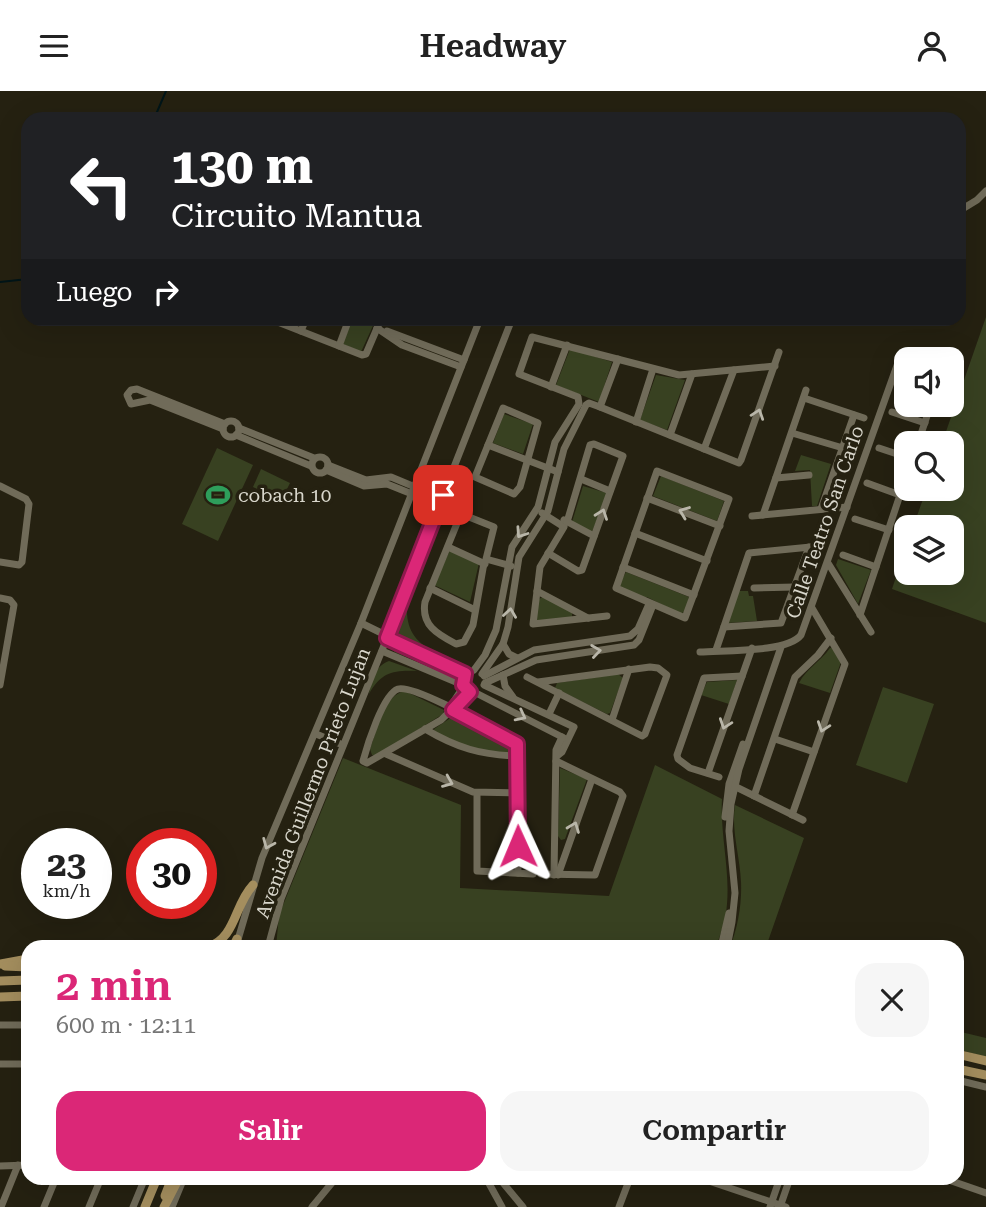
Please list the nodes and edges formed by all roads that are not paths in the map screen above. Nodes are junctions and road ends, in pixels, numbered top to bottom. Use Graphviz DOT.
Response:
graph roads {
  1 [pos="986,191"];
  2 [pos="966,207"];
  3 [pos="288,326"];
  4 [pos="303,326"];
  5 [pos="346,326"];
  6 [pos="477,326"];
  7 [pos="509,326"];
  8 [pos="377,328"];
  9 [pos="301,331"];
  10 [pos="567,345"];
  11 [pos="339,346"];
  12 [pos="779,352"];
  13 [pos="618,359"];
  14 [pos="462,364"];
  15 [pos="775,366"];
  16 [pos="653,369"];
  17 [pos="734,370"];
  18 [pos="692,374"];
  19 [pos="894,374"];
  20 [pos="551,387"];
  21 [pos="600,407"];
  22 [pos="892,412"];
  23 [pos="855,415"];
  24 [pos="579,417"];
  25 [pos="927,417"];
  26 [pos="864,418"];
  27 [pos="636,422"];
  28 [pos="925,423"];
  29 [pos="224,427"];
  30 [pos="922,431"];
  31 [pos="238,432"];
  32 [pos="792,433"];
  33 [pos="670,435"];
  34 [pos="488,445"];
  35 [pos="843,448"];
  36 [pos="879,448"];
  37 [pos="704,449"];
  38 [pos="894,453"];
  39 [pos="313,462"];
  40 [pos="527,462"];
  41 [pos="327,467"];
  42 [pos="548,469"];
  43 [pos="558,474"];
  44 [pos="809,475"];
  45 [pos="776,478"];
  46 [pos="581,479"];
  47 [pos="867,483"];
  48 [pos="0,486"];
  49 [pos="413,490"];
  50 [pos="610,491"];
  51 [pos="894,493"];
  52 [pos="647,498"];
  53 [pos="898,501"];
  54 [pos="848,507"];
  55 [pos="537,508"];
  56 [pos="821,509"];
  57 [pos="546,513"];
  58 [pos="763,515"];
  59 [pos="752,516"];
  60 [pos="855,519"];
  61 [pos="565,524"];
  62 [pos="720,526"];
  63 [pos="889,530"];
  64 [pos="635,533"];
  65 [pos="594,536"];
  66 [pos="821,546"];
  67 [pos="448,547"];
  68 [pos="808,547"];
  69 [pos="548,553"];
  70 [pos="843,555"];
  71 [pos="485,560"];
  72 [pos="707,561"];
  73 [pos="0,562"];
  74 [pos="828,563"];
  75 [pos="507,567"];
  76 [pos="623,567"];
  77 [pos="876,567"];
  78 [pos="516,569"];
  79 [pos="795,587"];
  80 [pos="430,588"];
  81 [pos="754,588"];
  82 [pos="537,591"];
  83 [pos="694,595"];
  84 [pos="0,599"];
  85 [pos="651,605"];
  86 [pos="812,608"];
  87 [pos="475,610"];
  88 [pos="860,615"];
  89 [pos="607,616"];
  90 [pos="589,618"];
  91 [pos="361,623"];
  92 [pos="724,627"];
  93 [pos="871,632"];
  94 [pos="637,637"];
  95 [pos="387,638"];
  96 [pos="831,638"];
  97 [pos="503,644"];
  98 [pos="752,648"];
  99 [pos="779,648"];
  100 [pos="716,650"];
  101 [pos="382,651"];
  102 [pos="700,652"];
  103 [pos="517,658"];
  104 [pos="629,669"];
  105 [pos="465,674"];
  106 [pos="503,675"];
  107 [pos="742,676"];
  108 [pos="527,677"];
  109 [pos="482,678"];
  110 [pos="538,682"];
  111 [pos="0,685"];
  112 [pos="468,689"];
  113 [pos="561,694"];
  114 [pos="516,700"];
  115 [pos="450,710"];
  116 [pos="551,715"];
  117 [pos="612,720"];
  118 [pos="425,729"];
  119 [pos="316,734"];
  120 [pos="565,738"];
  121 [pos="775,739"];
  122 [pos="343,745"];
  123 [pos="814,753"];
  124 [pos="386,754"];
  125 [pos="517,756"];
  126 [pos="556,758"];
  127 [pos="708,773"];
  128 [pos="719,777"];
  129 [pos="592,779"];
  130 [pos="732,785"];
  131 [pos="477,793"];
  132 [pos="518,793"];
  133 [pos="754,796"];
  134 [pos="792,815"];
  135 [pos="803,820"];
  136 [pos="518,873"];
  137 [pos="556,875"];
  138 [pos="253,885"];
  139 [pos="222,940"];
  140 [pos="236,940"];
  141 [pos="270,940"];
  142 [pos="722,940"];
  143 [pos="728,940"];
  144 [pos="21,960"];
  145 [pos="0,965"];
  146 [pos="21,966"];
  147 [pos="21,980"];
  148 [pos="0,981"];
  149 [pos="21,996"];
  150 [pos="0,997"];
  151 [pos="0,1025"];
  152 [pos="21,1025"];
  153 [pos="964,1056"];
  154 [pos="986,1061"];
  155 [pos="0,1064"];
  156 [pos="21,1064"];
  157 [pos="964,1070"];
  158 [pos="986,1075"];
  159 [pos="964,1082"];
  160 [pos="986,1087"];
  161 [pos="18,1165"];
  162 [pos="0,1166"];
  163 [pos="53,1185"];
  164 [pos="98,1185"];
  165 [pos="144,1185"];
  166 [pos="145,1185"];
  167 [pos="154,1185"];
  168 [pos="170,1185"];
  169 [pos="176,1185"];
  170 [pos="179,1185"];
  171 [pos="330,1185"];
  172 [pos="490,1185"];
  173 [pos="505,1185"];
  174 [pos="627,1185"];
  175 [pos="718,1185"];
  176 [pos="777,1185"];
  177 [pos="788,1185"];
  178 [pos="963,1185"];
  179 [pos="986,1193"];
  180 [pos="2,1205"];
  181 [pos="770,1205"];
  182 [pos="782,1206"];
  183 [pos="12,1207"];
  184 [pos="44,1207"];
  185 [pos="89,1207"];
  186 [pos="133,1207"];
  187 [pos="139,1207"];
  188 [pos="145,1207"];
  189 [pos="162,1207"];
  190 [pos="172,1207"];
  191 [pos="312,1207"];
  192 [pos="502,1207"];
  193 [pos="523,1207"];
  194 [pos="619,1207"];
  1 -- 2 [label="street"];
  3 -- 9 [label="street"];
  4 -- 9 [label="street"];
  5 -- 11 [label="street"];
  6 -- 14 [label="street, Avenida Guillermo Prieto Lujan"];
  7 -- 95 [label="street, Avenida Guillermo Prieto Lujan"];
  8 -- 11 [label="street"];
  8 -- 14 [label="street"];
  9 -- 11 [label="street"];
  10 -- 13 [label="street"];
  10 -- 20 [label="street"];
  10 -- 20 [label="street"];
  12 -- 15 [label="street"];
  13 -- 16 [label="street"];
  13 -- 21 [label="street"];
  14 -- 49 [label="street, Avenida Guillermo Prieto Lujan"];
  15 -- 17 [label="street"];
  37 -- 15 [label="street, one-way"];
  16 -- 18 [label="street"];
  16 -- 27 [label="street"];
  17 -- 18 [label="street"];
  17 -- 37 [label="street"];
  18 -- 33 [label="street"];
  19 -- 54 [label="street, Calle Teatro San Carlo"];
  20 -- 24 [label="street"];
  21 -- 24 [label="street"];
  21 -- 27 [label="street"];
  22 -- 28 [label="street"];
  23 -- 26 [label="street"];
  23 -- 32 [label="street"];
  23 -- 35 [label="street"];
  24 -- 42 [label="street"];
  24 -- 43 [label="street"];
  25 -- 28 [label="street"];
  27 -- 33 [label="street"];
  28 -- 30 [label="street"];
  29 -- 29 [label="street"];
  29 -- 31 [label="street"];
  29 -- 31 [label="street"];
  31 -- 39 [label="street"];
  32 -- 35 [label="street"];
  32 -- 45 [label="street"];
  33 -- 37 [label="street"];
  34 -- 40 [label="street"];
  34 -- 40 [label="street"];
  34 -- 40 [label="street"];
  35 -- 56 [label="street"];
  36 -- 38 [label="street"];
  39 -- 41 [label="street"];
  39 -- 41 [label="street"];
  40 -- 42 [label="street"];
  41 -- 49 [label="street"];
  42 -- 43 [label="street"];
  42 -- 55 [label="street"];
  43 -- 57 [label="street"];
  44 -- 45 [label="street"];
  45 -- 58 [label="street"];
  46 -- 50 [label="street"];
  46 -- 50 [label="street"];
  46 -- 61 [label="street"];
  47 -- 51 [label="street"];
  48 -- 73 [label="street"];
  49 -- 91 [label="street, Avenida Guillermo Prieto Lujan"];
  65 -- 50 [label="street, one-way"];
  62 -- 52 [label="street, one-way"];
  52 -- 62 [label="street"];
  52 -- 64 [label="street"];
  53 -- 63 [label="street"];
  54 -- 56 [label="street"];
  54 -- 74 [label="street, Calle Teatro San Carlo"];
  55 -- 57 [label="street"];
  55 -- 75 [label="street, one-way"];
  56 -- 58 [label="street"];
  57 -- 61 [label="street"];
  57 -- 78 [label="street"];
  58 -- 59 [label="street"];
  60 -- 63 [label="street"];
  61 -- 65 [label="street"];
  61 -- 69 [label="street"];
  62 -- 72 [label="street"];
  63 -- 77 [label="street"];
  64 -- 72 [label="street"];
  64 -- 76 [label="street"];
  65 -- 69 [label="street"];
  66 -- 68 [label="street"];
  67 -- 71 [label="street"];
  67 -- 71 [label="street"];
  67 -- 80 [label="street"];
  68 -- 79 [label="street"];
  68 -- 92 [label="street"];
  69 -- 82 [label="street"];
  70 -- 77 [label="street"];
  71 -- 75 [label="street"];
  71 -- 87 [label="street"];
  72 -- 83 [label="street"];
  74 -- 86 [label="street, Calle Teatro San Carlo"];
  74 -- 88 [label="street"];
  75 -- 78 [label="street"];
  75 -- 109 [label="street"];
  76 -- 83 [label="street"];
  76 -- 85 [label="street"];
  77 -- 88 [label="street"];
  97 -- 78 [label="street, one-way"];
  79 -- 81 [label="street"];
  79 -- 92 [label="street"];
  80 -- 87 [label="street"];
  80 -- 87 [label="street"];
  82 -- 90 [label="street"];
  82 -- 90 [label="street"];
  83 -- 85 [label="street"];
  84 -- 111 [label="street"];
  85 -- 94 [label="street"];
  86 -- 96 [label="street"];
  86 -- 99 [label="street, Calle Teatro San Carlo"];
  88 -- 93 [label="street"];
  89 -- 90 [label="street"];
  91 -- 95 [label="street"];
  91 -- 119 [label="street, Avenida Guillermo Prieto Lujan"];
  92 -- 100 [label="street"];
  94 -- 103 [label="street"];
  106 -- 94 [label="street, one-way"];
  95 -- 101 [label="street, Avenida Guillermo Prieto Lujan"];
  95 -- 105 [label="street"];
  96 -- 121 [label="street"];
  96 -- 123 [label="street, one-way"];
  97 -- 103 [label="street"];
  97 -- 109 [label="street"];
  98 -- 99 [label="street"];
  98 -- 100 [label="street"];
  98 -- 107 [label="street"];
  99 -- 130 [label="street"];
  100 -- 102 [label="street"];
  101 -- 112 [label="street"];
  101 -- 122 [label="street, Avenida Guillermo Prieto Lujan"];
  103 -- 109 [label="street"];
  104 -- 110 [label="street"];
  104 -- 117 [label="street"];
  104 -- 117 [label="street"];
  105 -- 109 [label="street"];
  105 -- 112 [label="street"];
  106 -- 109 [label="street"];
  106 -- 114 [label="street"];
  107 -- 127 [label="street, one-way"];
  107 -- 127 [label="street"];
  108 -- 110 [label="street"];
  109 -- 112 [label="street"];
  109 -- 114 [label="street"];
  110 -- 113 [label="street"];
  112 -- 115 [label="street"];
  112 -- 120 [label="street, one-way"];
  113 -- 116 [label="street"];
  113 -- 117 [label="street"];
  114 -- 116 [label="street"];
  115 -- 118 [label="street"];
  115 -- 124 [label="street"];
  115 -- 125 [label="street"];
  116 -- 120 [label="street"];
  118 -- 124 [label="street"];
  118 -- 125 [label="street"];
  119 -- 122 [label="street"];
  119 -- 138 [label="street, Avenida Guillermo Prieto Lujan, one-way"];
  120 -- 126 [label="street"];
  121 -- 123 [label="street"];
  121 -- 133 [label="street"];
  122 -- 141 [label="street, Avenida Guillermo Prieto Lujan"];
  123 -- 134 [label="street"];
  124 -- 131 [label="street, one-way"];
  125 -- 132 [label="street"];
  126 -- 129 [label="street"];
  126 -- 137 [label="street"];
  127 -- 128 [label="street"];
  137 -- 129 [label="street, one-way"];
  129 -- 137 [label="street"];
  130 -- 133 [label="street"];
  130 -- 142 [label="street"];
  130 -- 143 [label="street"];
  131 -- 132 [label="street"];
  131 -- 136 [label="street"];
  132 -- 136 [label="street"];
  133 -- 134 [label="street"];
  134 -- 135 [label="street"];
  136 -- 137 [label="street"];
  138 -- 139 [label="main road"];
  138 -- 140 [label="street, Avenida Guillermo Prieto Lujan"];
  144 -- 145 [label="main road"];
  145 -- 146 [label="main road"];
  147 -- 148 [label="main road"];
  149 -- 150 [label="main road"];
  151 -- 152 [label="street"];
  153 -- 154 [label="main road"];
  155 -- 156 [label="street"];
  157 -- 158 [label="main road"];
  159 -- 160 [label="street"];
  161 -- 162 [label="street"];
  161 -- 180 [label="street"];
  163 -- 184 [label="street"];
  164 -- 185 [label="street"];
  165 -- 186 [label="street"];
  166 -- 187 [label="main road"];
  167 -- 188 [label="main road"];
  168 -- 189 [label="main road"];
  169 -- 189 [label="main road"];
  170 -- 190 [label="street"];
  171 -- 191 [label="street"];
  172 -- 192 [label="street"];
  173 -- 193 [label="street"];
  174 -- 194 [label="street"];
  175 -- 181 [label="street"];
  176 -- 181 [label="street"];
  177 -- 182 [label="street"];
  178 -- 179 [label="street"];
  180 -- 183 [label="street"];
  181 -- 182 [label="street"];
}
